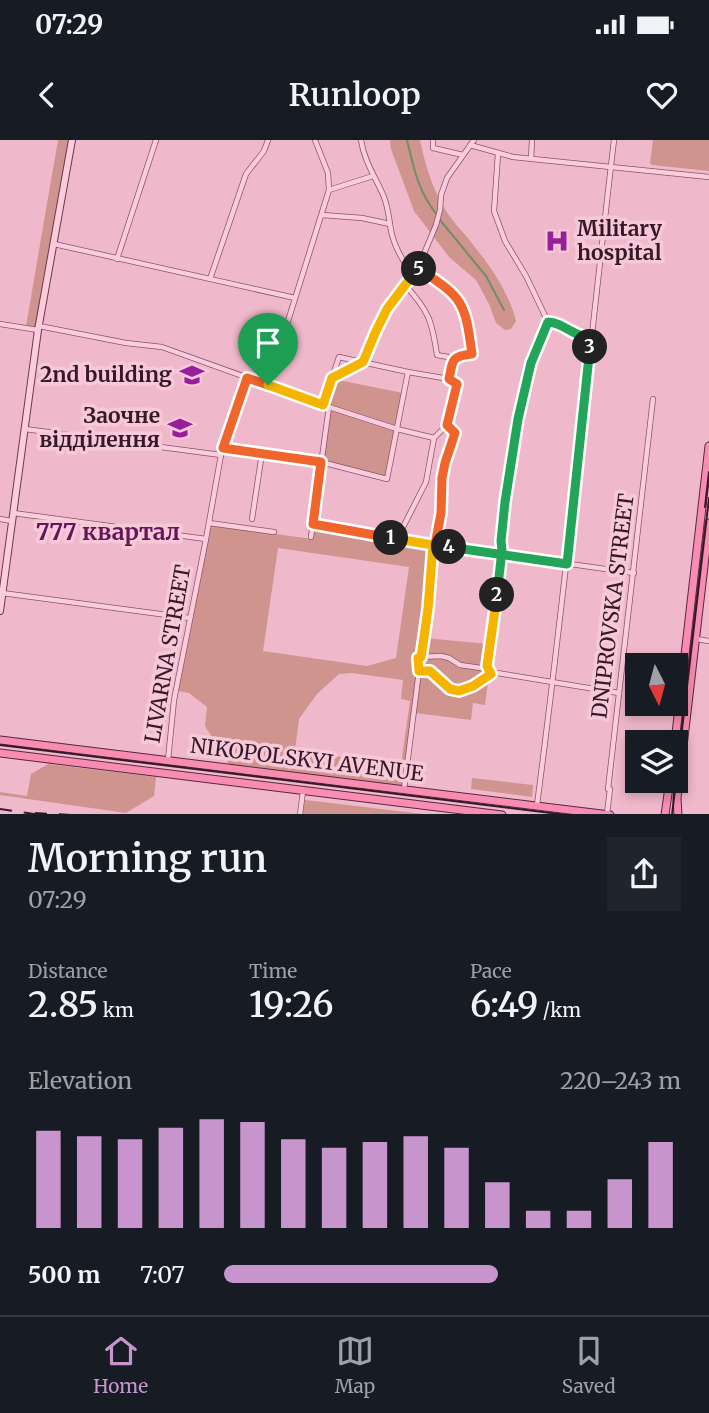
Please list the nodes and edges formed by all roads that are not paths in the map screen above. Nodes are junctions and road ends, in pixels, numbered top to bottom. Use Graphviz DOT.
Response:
graph roads {
  1 [pos="72,140"];
  2 [pos="156,140"];
  3 [pos="268,140"];
  4 [pos="315,140"];
  5 [pos="361,140"];
  6 [pos="433,140"];
  7 [pos="474,140"];
  8 [pos="532,140"];
  9 [pos="614,140"];
  10 [pos="470,145"];
  11 [pos="498,154"];
  12 [pos="463,155"];
  13 [pos="531,159"];
  14 [pos="611,167"];
  15 [pos="373,176"];
  16 [pos="709,177"];
  17 [pos="330,190"];
  18 [pos="321,215"];
  19 [pos="390,224"];
  20 [pos="53,244"];
  21 [pos="117,259"];
  22 [pos="418,268"];
  23 [pos="413,275"];
  24 [pos="210,279"];
  25 [pos="405,285"];
  26 [pos="295,298"];
  27 [pos="548,322"];
  28 [pos="0,324"];
  29 [pos="39,328"];
  30 [pos="592,338"];
  31 [pos="453,359"];
  32 [pos="363,362"];
  33 [pos="408,372"];
  34 [pos="247,378"];
  35 [pos="332,378"];
  36 [pos="449,379"];
  37 [pos="268,385"];
  38 [pos="653,399"];
  39 [pos="326,406"];
  40 [pos="447,425"];
  41 [pos="25,429"];
  42 [pos="397,429"];
  43 [pos="434,438"];
  44 [pos="709,446"];
  45 [pos="223,448"];
  46 [pos="262,453"];
  47 [pos="221,455"];
  48 [pos="321,462"];
  49 [pos="13,517"];
  50 [pos="0,519"];
  51 [pos="252,519"];
  52 [pos="209,523"];
  53 [pos="709,523"];
  54 [pos="313,524"];
  55 [pos="274,532"];
  56 [pos="311,537"];
  57 [pos="206,539"];
  58 [pos="397,539"];
  59 [pos="434,545"];
  60 [pos="502,555"];
  61 [pos="703,563"];
  62 [pos="567,564"];
  63 [pos="634,573"];
  64 [pos="2,593"];
  65 [pos="0,611"];
  66 [pos="190,618"];
  67 [pos="687,638"];
  68 [pos="696,639"];
  69 [pos="709,641"];
  70 [pos="421,657"];
  71 [pos="419,671"];
  72 [pos="490,672"];
  73 [pos="552,682"];
  74 [pos="619,693"];
  75 [pos="676,730"];
  76 [pos="0,740"];
  77 [pos="0,753"];
  78 [pos="168,760"];
  79 [pos="167,773"];
  80 [pos="404,789"];
  81 [pos="303,790"];
  82 [pos="668,793"];
  83 [pos="467,797"];
  84 [pos="537,805"];
  85 [pos="465,812"];
  86 [pos="300,814"];
  87 [pos="502,814"];
  88 [pos="609,814"];
  89 [pos="665,814"];
  90 [pos="678,814"];
  1 -- 20 [label="main road"];
  2 -- 21 [label="street"];
  3 -- 24 [label="street"];
  4 -- 17 [label="street"];
  5 -- 15 [label="street"];
  6 -- 12 [label="street"];
  7 -- 10 [label="street"];
  8 -- 13 [label="street"];
  9 -- 14 [label="street"];
  10 -- 11 [label="street"];
  10 -- 12 [label="street"];
  11 -- 13 [label="street"];
  11 -- 27 [label="street"];
  12 -- 22 [label="street"];
  13 -- 14 [label="street"];
  14 -- 16 [label="street"];
  14 -- 30 [label="street"];
  15 -- 17 [label="street"];
  15 -- 19 [label="street"];
  17 -- 18 [label="street"];
  18 -- 19 [label="street"];
  18 -- 26 [label="street"];
  19 -- 23 [label="street"];
  20 -- 21 [label="street"];
  20 -- 29 [label="main road"];
  21 -- 24 [label="street"];
  22 -- 23 [label="street"];
  22 -- 31 [label="street"];
  23 -- 25 [label="street"];
  24 -- 26 [label="street"];
  25 -- 31 [label="street"];
  25 -- 32 [label="street"];
  26 -- 37 [label="street"];
  27 -- 30 [label="street"];
  27 -- 60 [label="street"];
  28 -- 29 [label="street"];
  29 -- 34 [label="street"];
  29 -- 41 [label="main road"];
  30 -- 62 [label="street"];
  31 -- 36 [label="street"];
  32 -- 33 [label="street"];
  32 -- 35 [label="street"];
  32 -- 35 [label="street"];
  33 -- 36 [label="street"];
  33 -- 42 [label="street"];
  34 -- 37 [label="street"];
  34 -- 45 [label="street, LIVARNA STREET"];
  35 -- 39 [label="street"];
  36 -- 40 [label="street"];
  37 -- 39 [label="street"];
  38 -- 63 [label="street, DNIPROVSKA STREET"];
  39 -- 42 [label="street"];
  39 -- 48 [label="street"];
  40 -- 43 [label="street"];
  40 -- 59 [label="street"];
  41 -- 47 [label="street"];
  41 -- 49 [label="main road"];
  42 -- 43 [label="street"];
  42 -- 48 [label="street"];
  43 -- 58 [label="street"];
  44 -- 61 [label="main road"];
  45 -- 46 [label="street"];
  45 -- 47 [label="street, LIVARNA STREET"];
  46 -- 48 [label="street"];
  46 -- 51 [label="street"];
  47 -- 52 [label="street, LIVARNA STREET"];
  48 -- 54 [label="street"];
  49 -- 50 [label="street"];
  49 -- 57 [label="street"];
  49 -- 64 [label="main road"];
  52 -- 55 [label="street"];
  52 -- 57 [label="street, LIVARNA STREET"];
  53 -- 61 [label="main road"];
  54 -- 56 [label="street"];
  54 -- 58 [label="street"];
  57 -- 66 [label="street, LIVARNA STREET"];
  58 -- 59 [label="street"];
  59 -- 60 [label="street"];
  59 -- 70 [label="street"];
  60 -- 62 [label="street"];
  60 -- 72 [label="street"];
  61 -- 67 [label="main road"];
  61 -- 68 [label="main road"];
  62 -- 63 [label="street"];
  62 -- 73 [label="street"];
  63 -- 74 [label="street, DNIPROVSKA STREET"];
  64 -- 65 [label="main road"];
  64 -- 66 [label="street"];
  66 -- 78 [label="street, LIVARNA STREET"];
  67 -- 68 [label="main road"];
  67 -- 75 [label="main road"];
  68 -- 69 [label="street"];
  68 -- 90 [label="main road"];
  70 -- 71 [label="street"];
  70 -- 72 [label="street"];
  71 -- 72 [label="street"];
  71 -- 80 [label="street"];
  72 -- 73 [label="street"];
  73 -- 74 [label="street"];
  73 -- 84 [label="street"];
  74 -- 88 [label="street, DNIPROVSKA STREET"];
  76 -- 78 [label="main road, NIKOPOLSKYI AVENUE"];
  77 -- 79 [label="main road, NIKOPOLSKYI AVENUE"];
  78 -- 79 [label="main road, LIVARNA STREET"];
  78 -- 80 [label="main road, NIKOPOLSKYI AVENUE"];
  79 -- 81 [label="main road, NIKOPOLSKYI AVENUE"];
  80 -- 83 [label="main road, NIKOPOLSKYI AVENUE"];
  81 -- 85 [label="main road, NIKOPOLSKYI AVENUE"];
  81 -- 86 [label="street"];
  82 -- 89 [label="main road"];
  83 -- 84 [label="main road, NIKOPOLSKYI AVENUE"];
  83 -- 85 [label="main road"];
  84 -- 88 [label="main road, NIKOPOLSKYI AVENUE"];
  85 -- 87 [label="main road, NIKOPOLSKYI AVENUE"];
}
